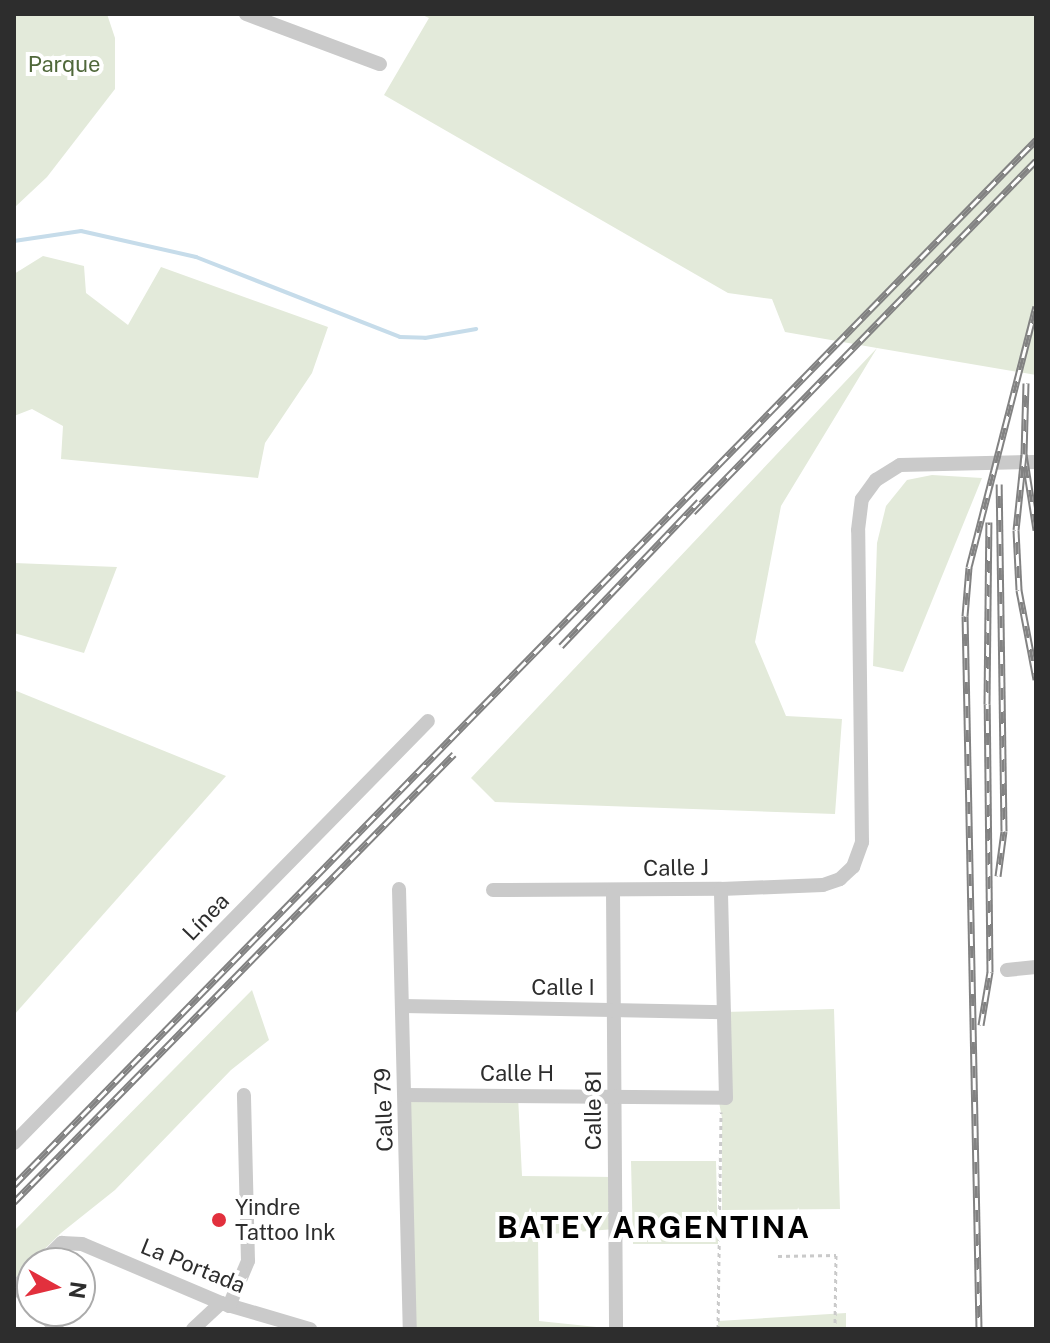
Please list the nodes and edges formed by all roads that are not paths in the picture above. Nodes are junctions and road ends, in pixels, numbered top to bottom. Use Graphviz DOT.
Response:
graph roads {
  1 [pos="246,14"];
  2 [pos="380,64"];
  3 [pos="1036,462"];
  4 [pos="428,721"];
  5 [pos="399,889"];
  6 [pos="721,889"];
  7 [pos="493,890"];
  8 [pos="613,891"];
  9 [pos="1036,967"];
  10 [pos="1007,970"];
  11 [pos="403,1006"];
  12 [pos="615,1010"];
  13 [pos="724,1012"];
  14 [pos="244,1095"];
  15 [pos="405,1095"];
  16 [pos="617,1095"];
  17 [pos="14,1143"];
  18 [pos="58,1247"];
  19 [pos="89,1247"];
  20 [pos="96,1250"];
  21 [pos="225,1304"];
  22 [pos="193,1329"];
  23 [pos="310,1329"];
  24 [pos="410,1329"];
  25 [pos="616,1329"];
  1 -- 2 [label="street"];
  3 -- 6 [label="street, Calle J"];
  4 -- 17 [label="street, Línea"];
  5 -- 11 [label="street, Calle 79"];
  6 -- 8 [label="street, Calle J"];
  6 -- 13 [label="street"];
  7 -- 8 [label="street, Calle J"];
  8 -- 12 [label="street, Calle 81"];
  9 -- 10 [label="street"];
  11 -- 12 [label="street, Calle I"];
  11 -- 15 [label="street, Calle 79"];
  12 -- 13 [label="street, Calle I"];
  12 -- 16 [label="street, Calle 81"];
  13 -- 16 [label="street, Calle H"];
  14 -- 21 [label="street"];
  15 -- 16 [label="street, Calle H"];
  15 -- 24 [label="street, Calle 79"];
  16 -- 25 [label="street, Calle 81"];
  18 -- 19 [label="street, La Portada"];
  20 -- 21 [label="street, La Portada"];
  21 -- 22 [label="street"];
  21 -- 23 [label="street, La Portada"];
}
